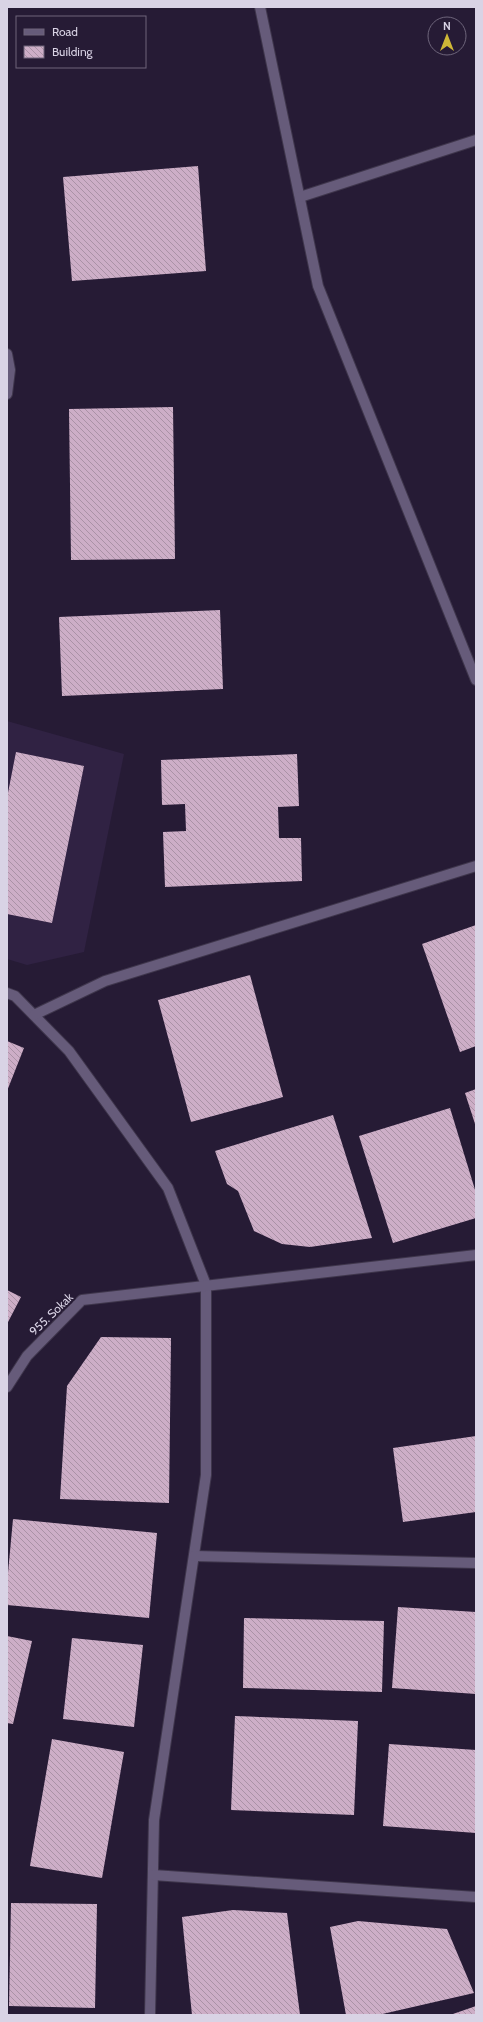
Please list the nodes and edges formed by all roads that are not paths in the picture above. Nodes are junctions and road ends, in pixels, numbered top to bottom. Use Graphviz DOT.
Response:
graph roads {
  1 [pos="260,7"];
  2 [pos="476,140"];
  3 [pos="300,196"];
  4 [pos="7,354"];
  5 [pos="7,394"];
  6 [pos="476,680"];
  7 [pos="476,866"];
  8 [pos="7,993"];
  9 [pos="34,1015"];
  10 [pos="476,1255"];
  11 [pos="206,1285"];
  12 [pos="7,1388"];
  13 [pos="194,1556"];
  14 [pos="476,1563"];
  15 [pos="153,1875"];
  16 [pos="476,1897"];
  17 [pos="150,2015"];
  1 -- 3 [label="street"];
  2 -- 3 [label="street"];
  3 -- 6 [label="street"];
  4 -- 5 [label="street"];
  7 -- 9 [label="street"];
  8 -- 9 [label="street"];
  9 -- 11 [label="street"];
  10 -- 11 [label="street, 955. Sokak"];
  11 -- 12 [label="street, 955. Sokak"];
  11 -- 13 [label="street"];
  13 -- 14 [label="street"];
  13 -- 15 [label="street"];
  15 -- 16 [label="street"];
  15 -- 17 [label="street"];
}
